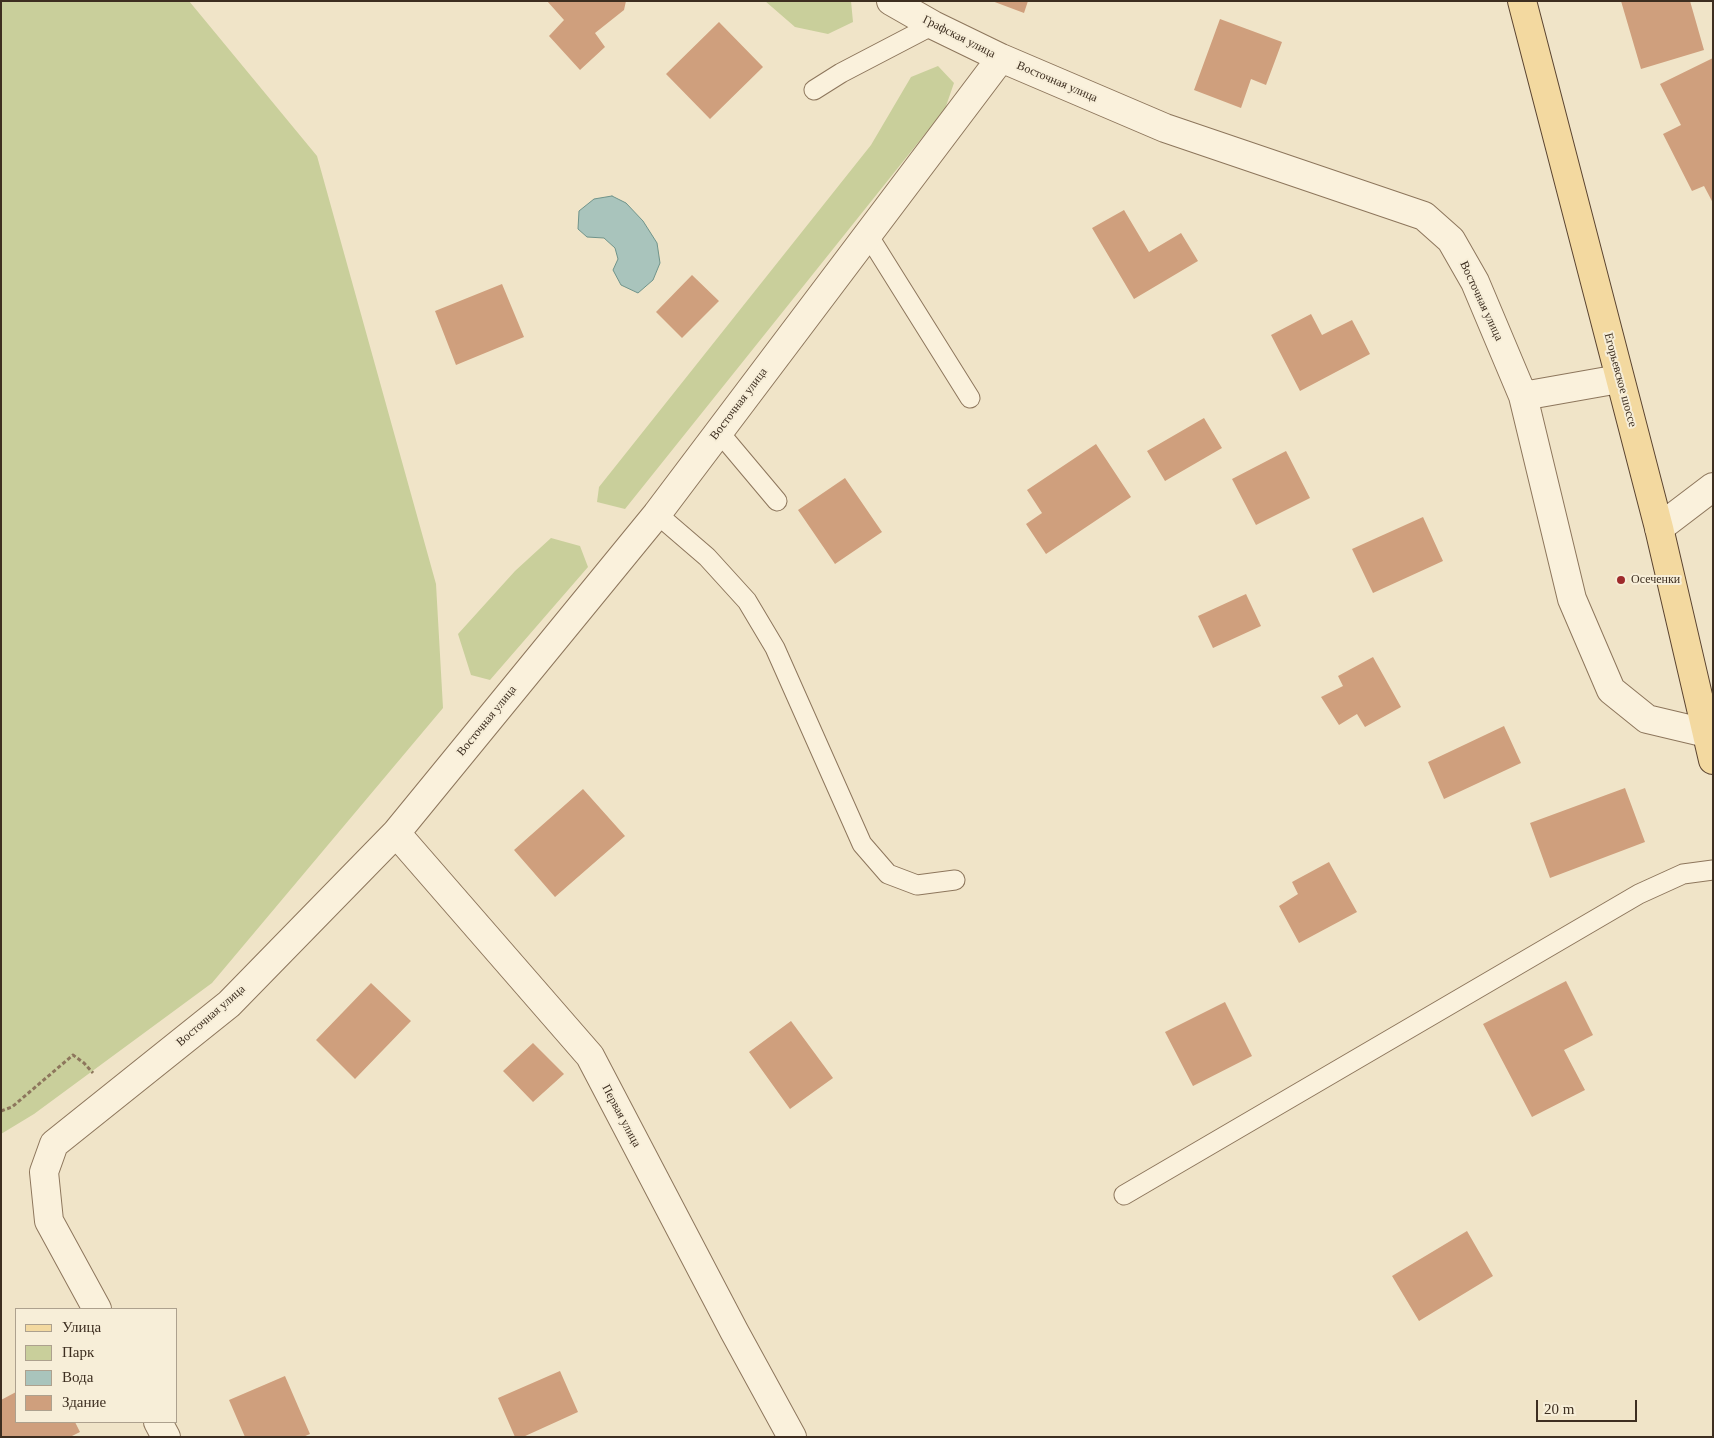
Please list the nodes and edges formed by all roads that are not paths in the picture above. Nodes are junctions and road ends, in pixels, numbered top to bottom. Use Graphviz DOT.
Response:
graph roads {
  1 [pos="1522,1"];
  2 [pos="903,4"];
  3 [pos="933,25"];
  4 [pos="1001,58"];
  5 [pos="814,90"];
  6 [pos="868,235"];
  7 [pos="1620,379"];
  8 [pos="1523,396"];
  9 [pos="970,398"];
  10 [pos="719,432"];
  11 [pos="1713,487"];
  12 [pos="777,501"];
  13 [pos="657,514"];
  14 [pos="1659,528"];
  15 [pos="1706,733"];
  16 [pos="1713,760"];
  17 [pos="396,833"];
  18 [pos="1713,870"];
  19 [pos="955,880"];
  20 [pos="1124,1195"];
  21 [pos="96,1308"];
  22 [pos="159,1423"];
  23 [pos="166,1437"];
  24 [pos="792,1437"];
  1 -- 7 [label="main road, Егорьевское шоссе"];
  2 -- 3 [label="street, Графская улица"];
  3 -- 4 [label="street, Графская улица"];
  3 -- 5 [label="lane"];
  4 -- 6 [label="street, Восточная улица"];
  4 -- 8 [label="street, Восточная улица"];
  6 -- 9 [label="lane"];
  6 -- 10 [label="street, Восточная улица"];
  7 -- 8 [label="street"];
  7 -- 14 [label="main road, Егорьевское шоссе"];
  8 -- 15 [label="street, Восточная улица"];
  10 -- 12 [label="lane"];
  10 -- 13 [label="street, Восточная улица"];
  11 -- 14 [label="street"];
  13 -- 17 [label="street, Восточная улица"];
  13 -- 19 [label="lane"];
  14 -- 15 [label="main road, Егорьевское шоссе"];
  15 -- 16 [label="main road, Егорьевское шоссе"];
  17 -- 21 [label="street, Восточная улица"];
  17 -- 24 [label="street, Первая улица"];
  18 -- 20 [label="lane"];
  22 -- 23 [label="street"];
}
